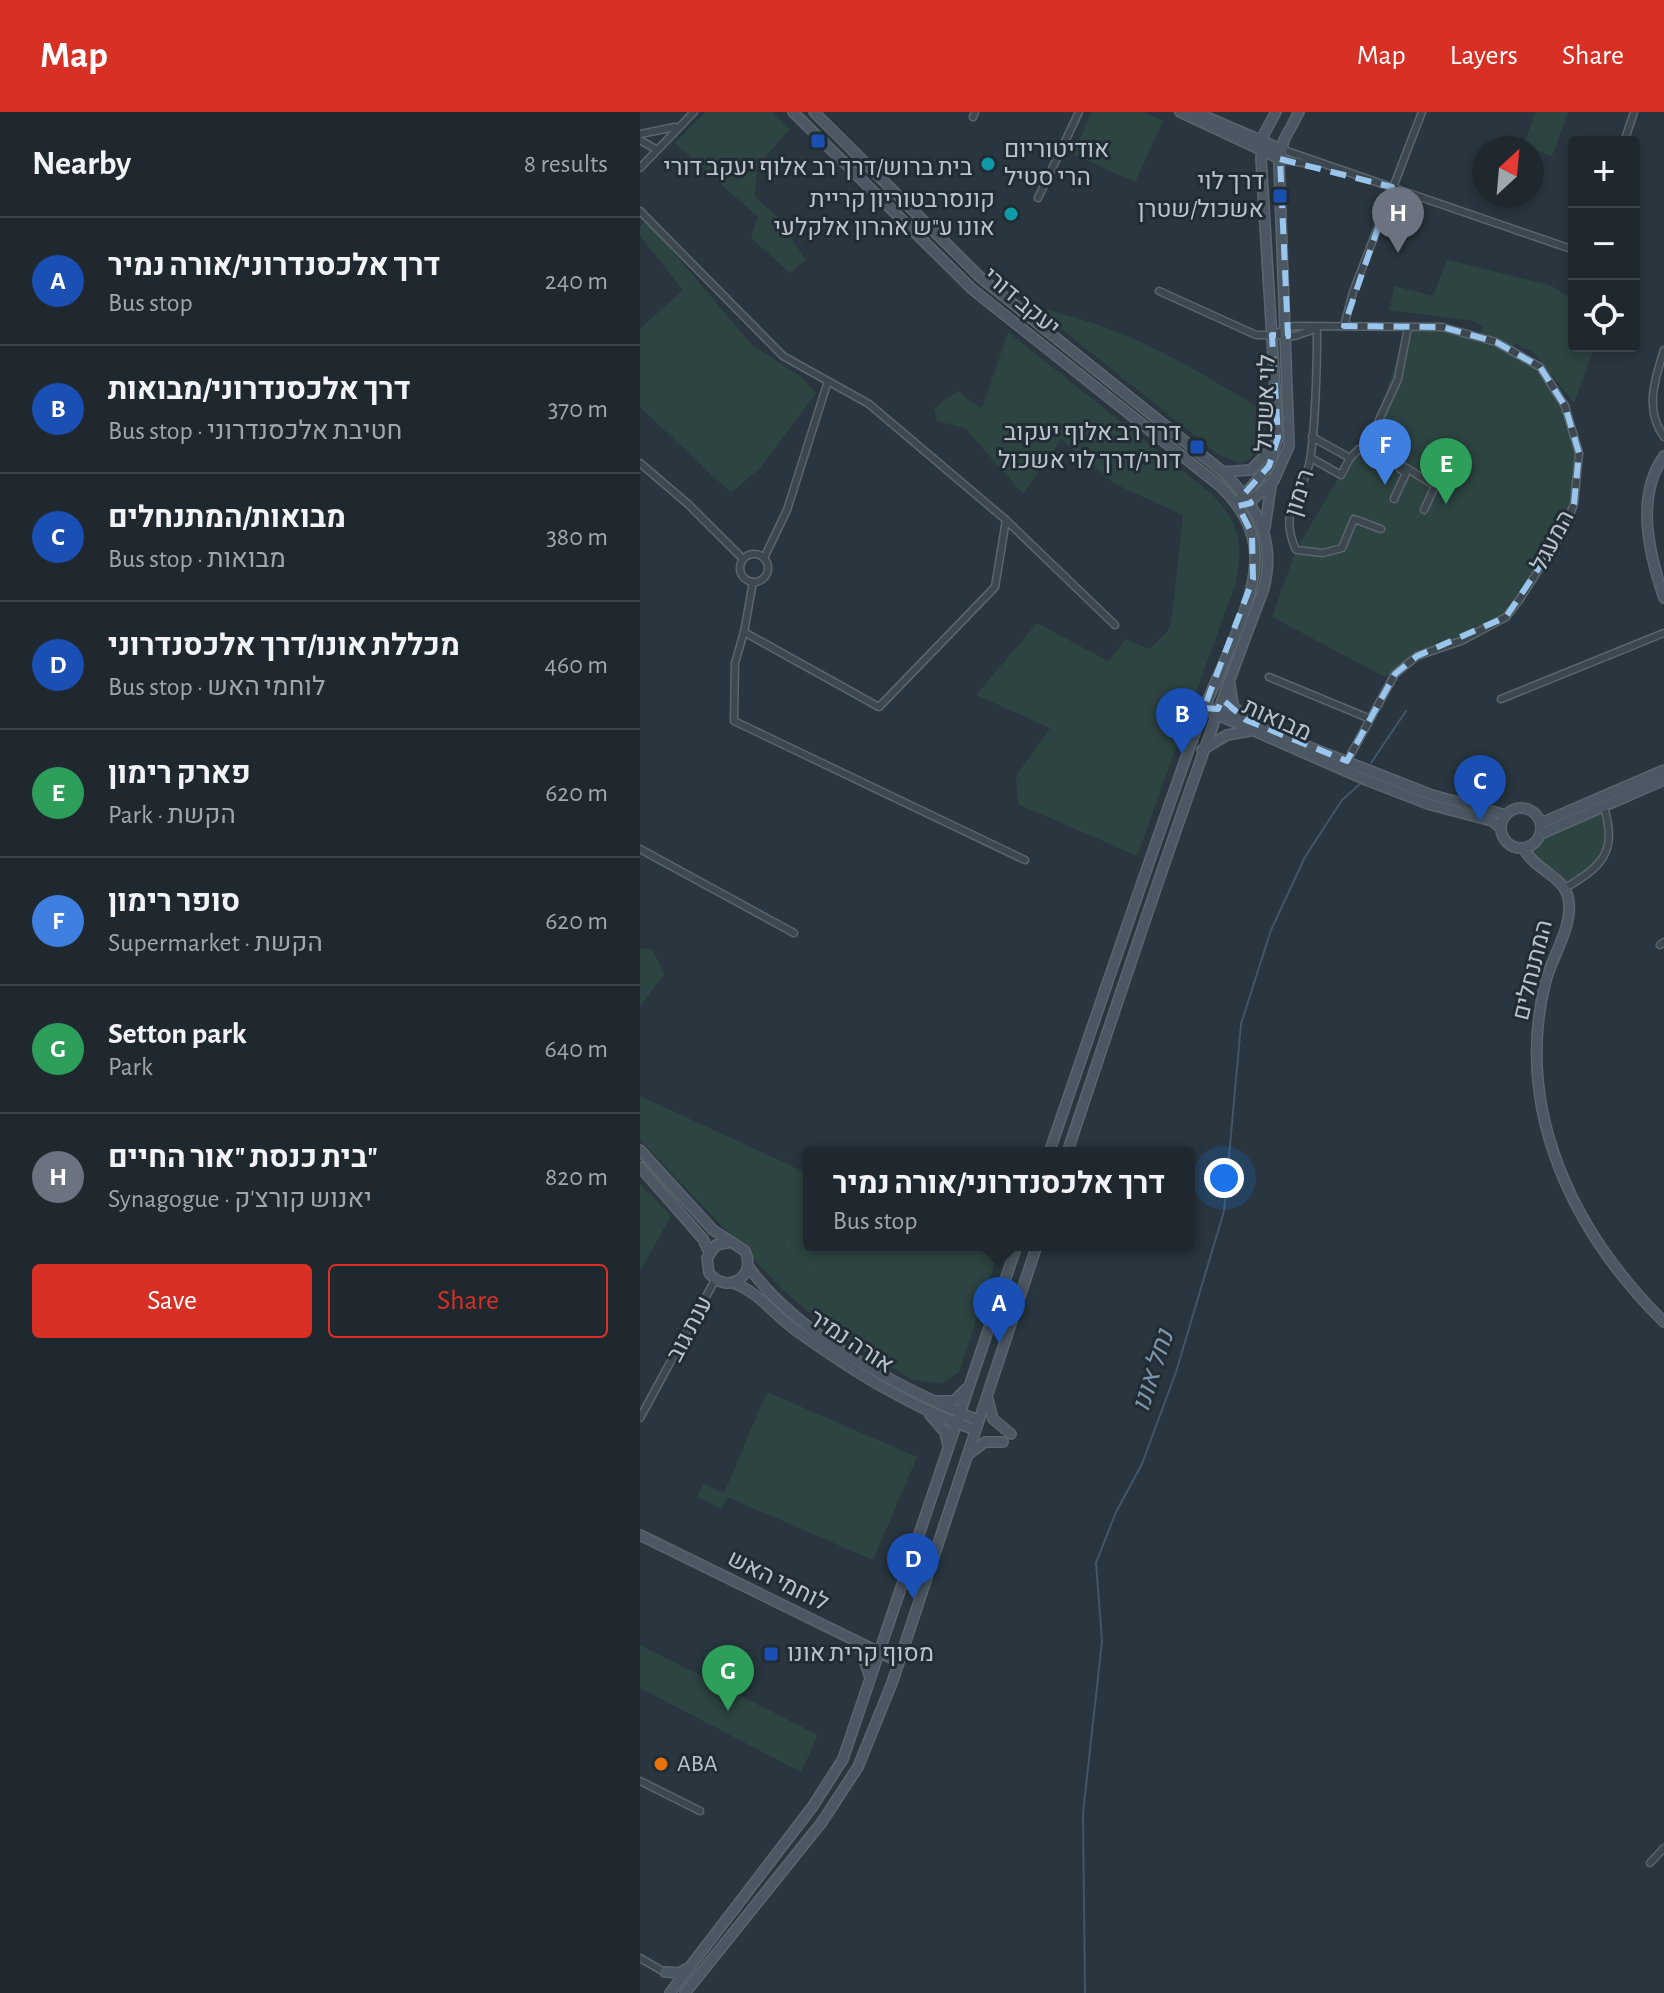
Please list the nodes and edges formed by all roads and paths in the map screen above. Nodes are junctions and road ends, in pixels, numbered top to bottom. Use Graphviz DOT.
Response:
graph roads {
  1 [pos="694,112"];
  2 [pos="793,112"];
  3 [pos="814,112"];
  4 [pos="1079,112"];
  5 [pos="1180,112"];
  6 [pos="1195,112"];
  7 [pos="1276,112"];
  8 [pos="1299,112"];
  9 [pos="1422,112"];
  10 [pos="1634,112"];
  11 [pos="679,125"];
  12 [pos="1626,136"];
  13 [pos="640,137"];
  14 [pos="1264,146"];
  15 [pos="657,150"];
  16 [pos="1281,154"];
  17 [pos="640,168"];
  18 [pos="1392,187"];
  19 [pos="1038,198"];
  20 [pos="640,211"];
  21 [pos="1568,248"];
  22 [pos="1159,291"];
  23 [pos="1344,326"];
  24 [pos="1408,327"];
  25 [pos="1317,328"];
  26 [pos="1287,332"];
  27 [pos="1272,335"];
  28 [pos="1664,350"];
  29 [pos="828,381"];
  30 [pos="1312,437"];
  31 [pos="1664,437"];
  32 [pos="1277,441"];
  33 [pos="1664,456"];
  34 [pos="1311,458"];
  35 [pos="1350,458"];
  36 [pos="640,463"];
  37 [pos="1223,472"];
  38 [pos="1274,480"];
  39 [pos="1244,494"];
  40 [pos="1394,499"];
  41 [pos="1251,503"];
  42 [pos="1238,506"];
  43 [pos="1424,510"];
  44 [pos="1006,520"];
  45 [pos="1381,529"];
  46 [pos="1265,535"];
  47 [pos="764,558"];
  48 [pos="743,559"];
  49 [pos="753,582"];
  50 [pos="1664,598"];
  51 [pos="1115,625"];
  52 [pos="744,632"];
  53 [pos="1664,633"];
  54 [pos="1269,677"];
  55 [pos="1229,679"];
  56 [pos="1501,699"];
  57 [pos="1204,708"];
  58 [pos="1217,712"];
  59 [pos="1368,718"];
  60 [pos="1246,720"];
  61 [pos="1254,731"];
  62 [pos="1202,750"];
  63 [pos="1344,766"];
  64 [pos="1664,770"];
  65 [pos="1664,780"];
  66 [pos="1604,808"];
  67 [pos="1506,815"];
  68 [pos="1541,823"];
  69 [pos="1501,828"];
  70 [pos="1541,834"];
  71 [pos="640,849"];
  72 [pos="1524,849"];
  73 [pos="1025,860"];
  74 [pos="1565,888"];
  75 [pos="794,933"];
  76 [pos="1051,1147"];
  77 [pos="1069,1147"];
  78 [pos="640,1150"];
  79 [pos="640,1167"];
  80 [pos="731,1242"];
  81 [pos="1015,1251"];
  82 [pos="1035,1251"];
  83 [pos="709,1252"];
  84 [pos="748,1266"];
  85 [pos="715,1280"];
  86 [pos="733,1283"];
  87 [pos="1664,1322"];
  88 [pos="968,1386"];
  89 [pos="988,1393"];
  90 [pos="927,1398"];
  91 [pos="925,1409"];
  92 [pos="960,1412"];
  93 [pos="640,1418"];
  94 [pos="957,1423"];
  95 [pos="977,1425"];
  96 [pos="948,1449"];
  97 [pos="966,1457"];
  98 [pos="640,1535"];
  99 [pos="886,1632"];
  100 [pos="859,1644"];
  101 [pos="879,1653"];
  102 [pos="899,1662"];
  103 [pos="869,1679"];
  104 [pos="640,1781"];
  105 [pos="700,1811"];
  106 [pos="1664,1848"];
  107 [pos="1650,1863"];
  108 [pos="640,1958"];
  109 [pos="692,1965"];
  110 [pos="665,1972"];
  111 [pos="679,1981"];
  112 [pos="687,1990"];
  113 [pos="669,1993"];
  1 -- 11 [label="street"];
  2 -- 42 [label="main road, יעקב דורי"];
  3 -- 37 [label="main road, יעקב דורי"];
  4 -- 19 [label="street"];
  5 -- 14 [label="main road"];
  6 -- 14 [label="main road"];
  7 -- 14 [label="main road, לוי אשכול"];
  8 -- 16 [label="main road, לוי אשכול"];
  9 -- 18 [label="street"];
  10 -- 12 [label="street"];
  11 -- 13 [label="street"];
  11 -- 15 [label="street"];
  13 -- 15 [label="street"];
  14 -- 16 [label="main road"];
  14 -- 27 [label="main road, לוי אשכול"];
  15 -- 17 [label="street"];
  16 -- 18 [label="street"];
  16 -- 26 [label="main road, לוי אשכול"];
  18 -- 21 [label="street"];
  18 -- 23 [label="street"];
  20 -- 29 [label="street"];
  22 -- 27 [label="street, המעגל"];
  23 -- 24 [label="street, המעגל"];
  23 -- 25 [label="street, המעגל"];
  24 -- 43 [label="street"];
  24 -- 59 [label="street, המעגל"];
  25 -- 26 [label="street, המעגל"];
  25 -- 30 [label="street, רימון"];
  26 -- 27 [label="street, המעגל"];
  26 -- 38 [label="main road, לוי אשכול"];
  27 -- 32 [label="main road, לוי אשכול"];
  28 -- 31 [label="street"];
  29 -- 44 [label="street"];
  29 -- 47 [label="street"];
  30 -- 34 [label="street, רימון"];
  30 -- 35 [label="street"];
  32 -- 37 [label="main road"];
  32 -- 39 [label="main road, לוי אשכול"];
  33 -- 50 [label="main road"];
  34 -- 35 [label="street"];
  34 -- 45 [label="street, רימון"];
  35 -- 40 [label="street"];
  36 -- 48 [label="street"];
  37 -- 39 [label="main road, יעקב דורי"];
  38 -- 41 [label="main road, לוי אשכול"];
  38 -- 46 [label="main road"];
  39 -- 41 [label="main road, יעקב דורי"];
  39 -- 42 [label="main road, לוי אשכול"];
  41 -- 42 [label="main road"];
  41 -- 46 [label="main road, יעקב דורי"];
  42 -- 57 [label="main road"];
  44 -- 51 [label="street"];
  44 -- 52 [label="street"];
  46 -- 55 [label="main road"];
  47 -- 48 [label="street"];
  47 -- 49 [label="street"];
  48 -- 49 [label="street"];
  49 -- 52 [label="street"];
  52 -- 73 [label="street"];
  53 -- 56 [label="street"];
  54 -- 59 [label="street"];
  55 -- 58 [label="main road"];
  55 -- 60 [label="main road"];
  57 -- 58 [label="main road, מבואות"];
  57 -- 76 [label="main road"];
  58 -- 60 [label="main road, מבואות"];
  58 -- 61 [label="main road, מבואות"];
  58 -- 62 [label="main road"];
  59 -- 63 [label="street, המעגל"];
  60 -- 63 [label="main road, מבואות"];
  61 -- 62 [label="main road"];
  61 -- 63 [label="main road, מבואות"];
  62 -- 77 [label="main road"];
  63 -- 67 [label="main road, מבואות"];
  63 -- 69 [label="main road, מבואות"];
  64 -- 68 [label="main road"];
  65 -- 66 [label="main road"];
  66 -- 70 [label="main road"];
  66 -- 74 [label="street"];
  67 -- 68 [label="main road"];
  67 -- 69 [label="main road"];
  68 -- 70 [label="main road"];
  69 -- 72 [label="main road"];
  70 -- 72 [label="main road"];
  71 -- 75 [label="street"];
  72 -- 74 [label="main road"];
  74 -- 87 [label="main road, המתנחלים"];
  78 -- 80 [label="main road"];
  79 -- 83 [label="main road"];
  80 -- 83 [label="main road"];
  80 -- 84 [label="main road"];
  81 -- 88 [label="main road"];
  82 -- 89 [label="main road"];
  83 -- 85 [label="main road"];
  84 -- 86 [label="main road"];
  84 -- 90 [label="main road, אורה נמיר"];
  85 -- 86 [label="main road"];
  85 -- 93 [label="street, ענת גוב"];
  86 -- 91 [label="main road, אורה נמיר"];
  88 -- 90 [label="main road"];
  88 -- 92 [label="main road"];
  89 -- 95 [label="main road"];
  89 -- 97 [label="main road"];
  90 -- 92 [label="main road, אורה נמיר"];
  91 -- 94 [label="main road, אורה נמיר"];
  91 -- 96 [label="main road"];
  92 -- 94 [label="main road"];
  92 -- 95 [label="main road, אורה נמיר"];
  94 -- 95 [label="main road, אורה נמיר"];
  94 -- 96 [label="main road"];
  95 -- 97 [label="main road"];
  96 -- 99 [label="main road"];
  97 -- 102 [label="main road"];
  98 -- 100 [label="main road, לוחמי האש"];
  99 -- 100 [label="main road"];
  99 -- 101 [label="main road"];
  100 -- 101 [label="main road, לוחמי האש"];
  100 -- 103 [label="main road"];
  101 -- 102 [label="main road, לוחמי האש"];
  101 -- 103 [label="main road"];
  102 -- 112 [label="main road"];
  103 -- 109 [label="main road"];
  104 -- 105 [label="street"];
  106 -- 107 [label="street"];
  108 -- 110 [label="street"];
  109 -- 110 [label="main road"];
  109 -- 111 [label="main road"];
  110 -- 111 [label="street"];
  110 -- 113 [label="main road"];
  111 -- 112 [label="street"];
  111 -- 113 [label="main road"];
}
